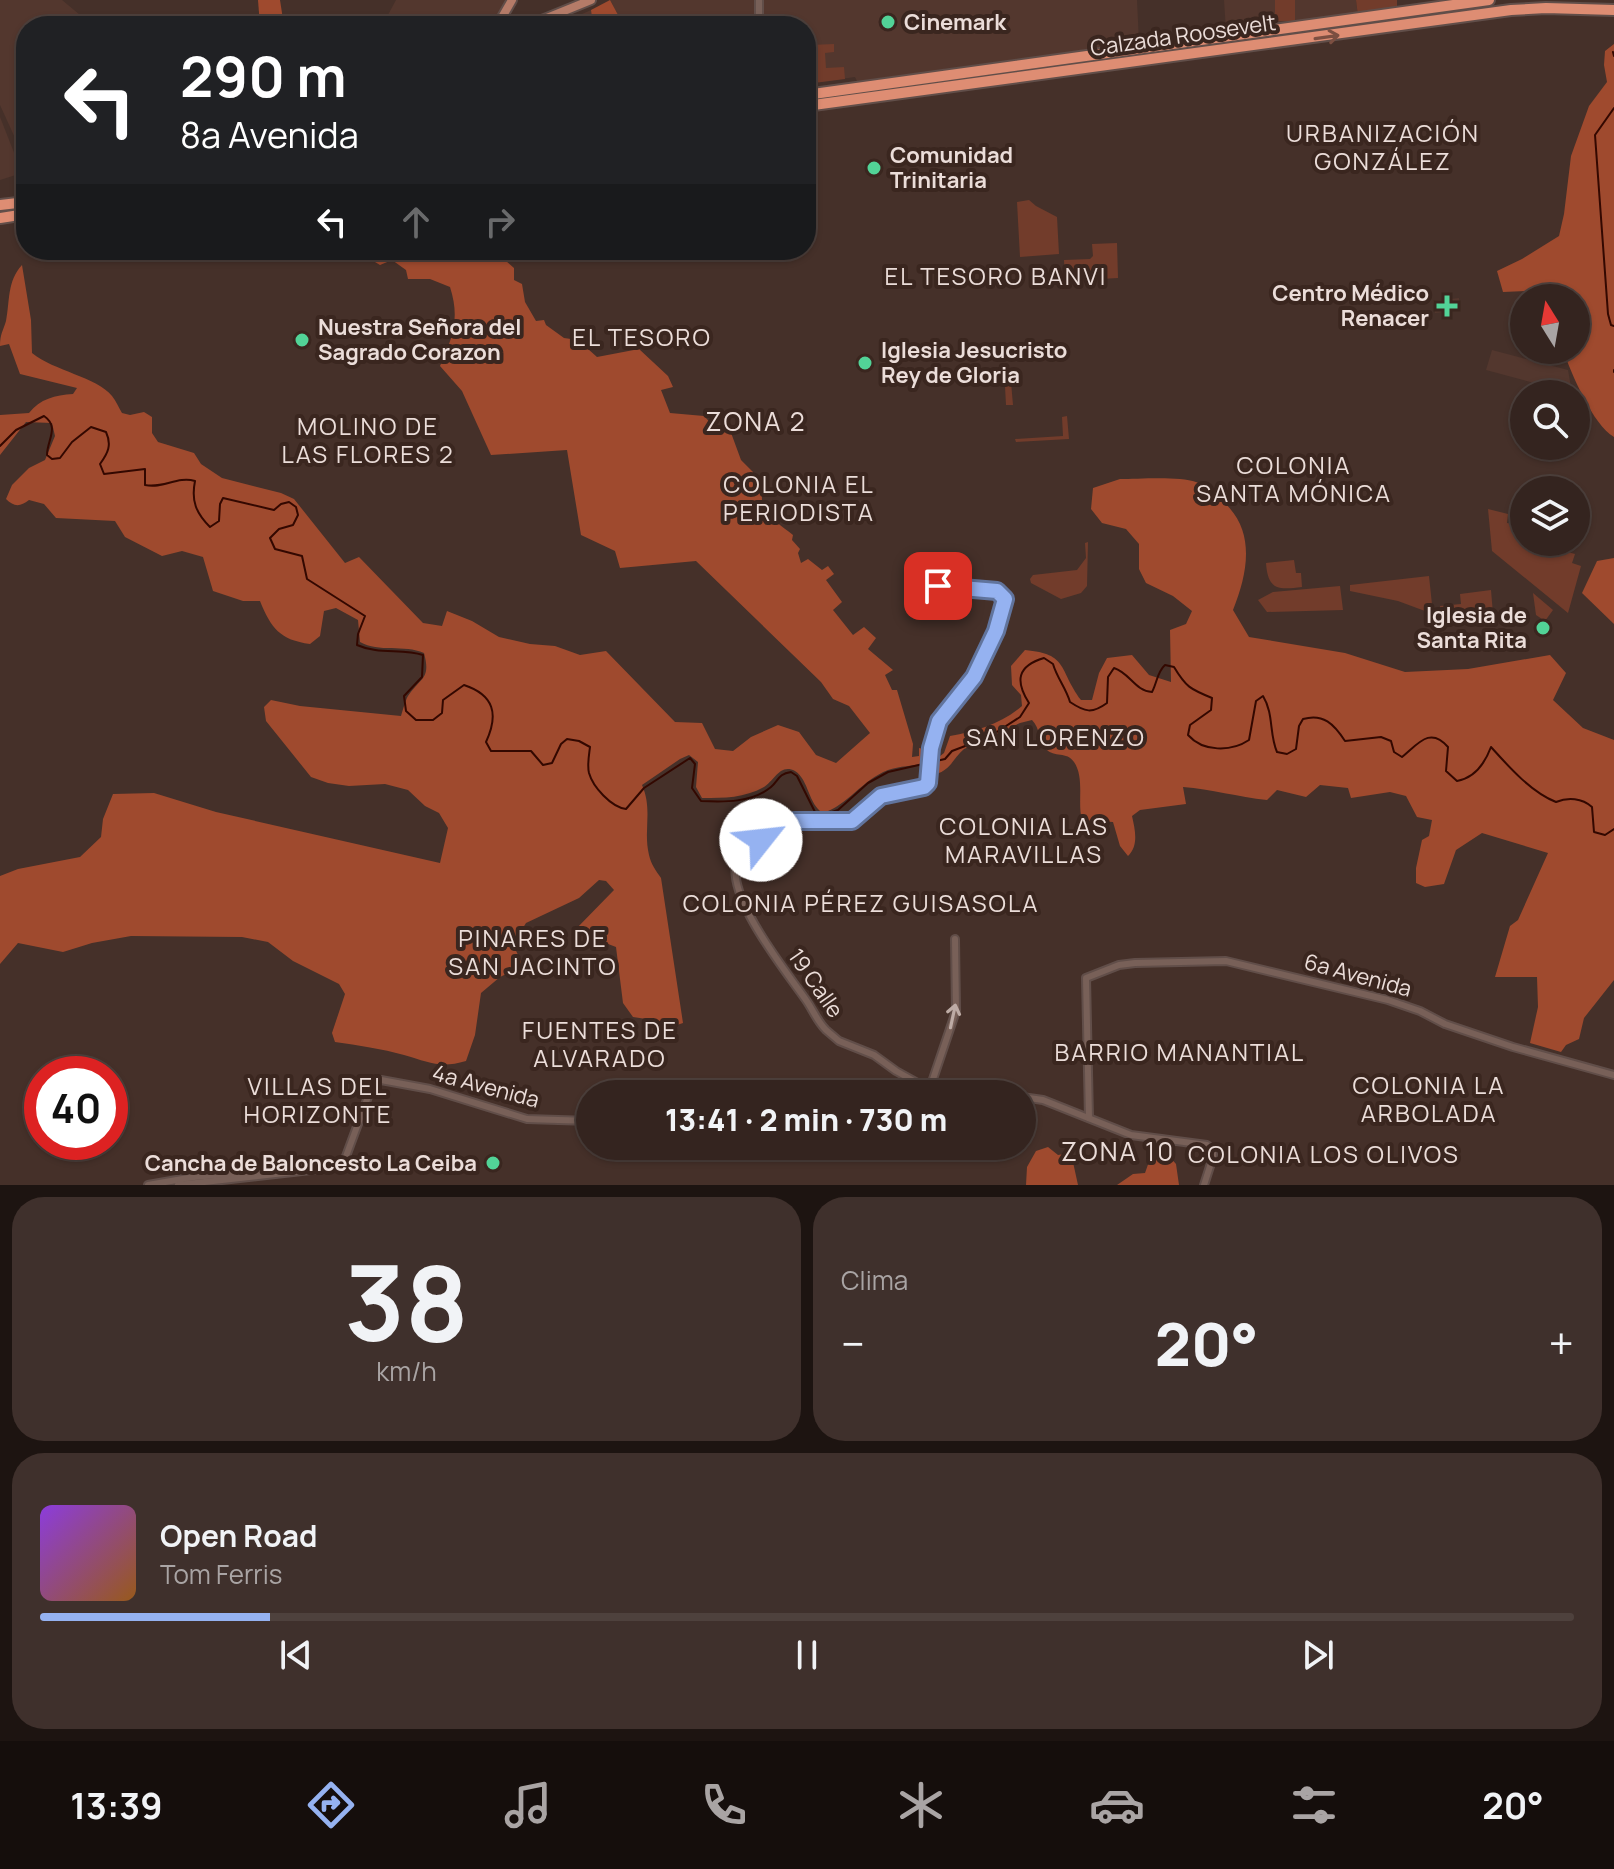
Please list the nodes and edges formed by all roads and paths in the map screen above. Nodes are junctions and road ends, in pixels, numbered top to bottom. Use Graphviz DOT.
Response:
graph roads {
  1 [pos="591,0"];
  2 [pos="1489,0"];
  3 [pos="1614,10"];
  4 [pos="1402,13"];
  5 [pos="552,16"];
  6 [pos="1354,33"];
  7 [pos="1024,71"];
  8 [pos="816,99"];
  9 [pos="816,101"];
  10 [pos="938,586"];
  11 [pos="955,939"];
  12 [pos="1614,1075"];
  13 [pos="911,1080"];
  14 [pos="933,1080"];
  15 [pos="1036,1099"];
  16 [pos="1089,1118"];
  17 [pos="576,1121"];
  18 [pos="311,1170"];
  19 [pos="148,1185"];
  20 [pos="178,1185"];
  21 [pos="1204,1185"];
  1 -- 5 [label="main road"];
  2 -- 4 [label="highway, Calzada Roosevelt"];
  3 -- 6 [label="highway, Calzada Roosevelt"];
  4 -- 6 [label="highway"];
  4 -- 7 [label="highway, Calzada Roosevelt"];
  7 -- 6 [label="highway, Calzada Roosevelt, one-way"];
  7 -- 8 [label="highway, Calzada Roosevelt"];
  7 -- 9 [label="highway, Calzada Roosevelt"];
  10 -- 13 [label="street, 19 Calle"];
  14 -- 11 [label="street, one-way"];
  12 -- 16 [label="street, 6a Avenida"];
  15 -- 16 [label="street"];
  16 -- 21 [label="street"];
  17 -- 18 [label="street, 4a Avenida"];
  18 -- 19 [label="street"];
  18 -- 20 [label="street"];
}
